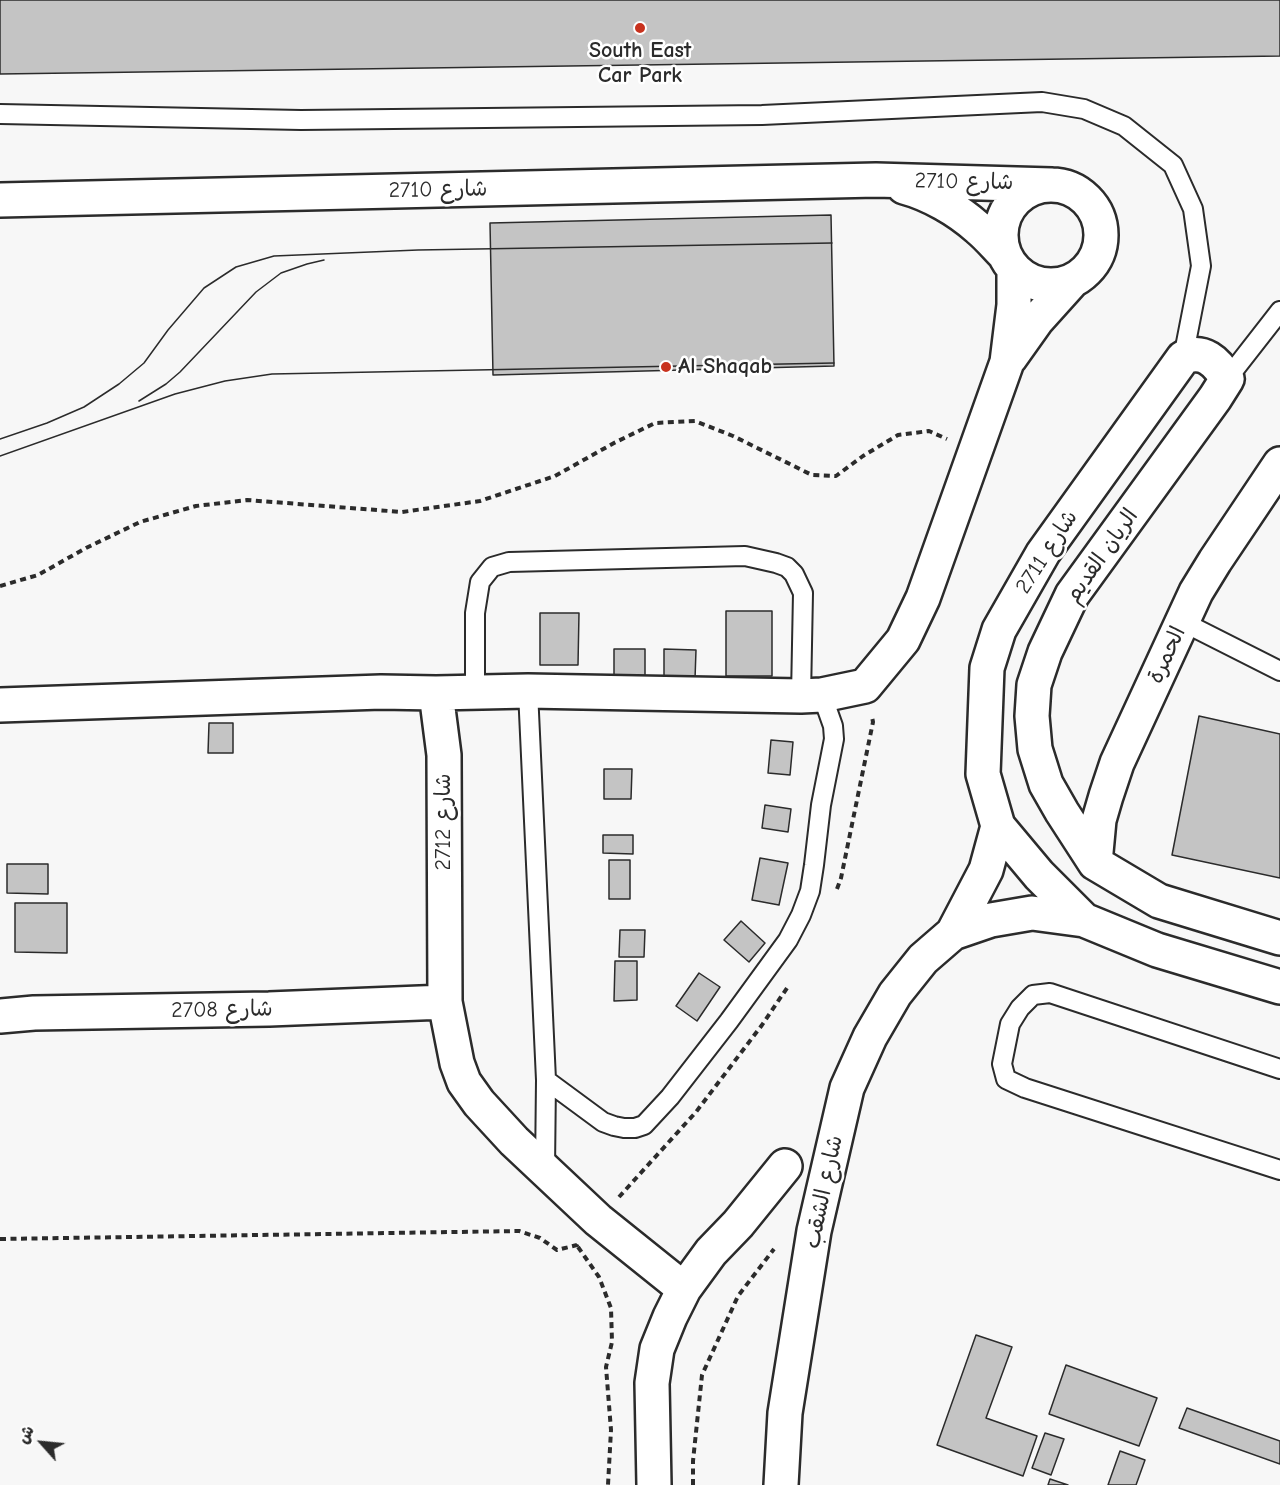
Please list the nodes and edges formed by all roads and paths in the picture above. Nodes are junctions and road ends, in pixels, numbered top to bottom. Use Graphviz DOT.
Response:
graph roads {
  1 [pos="0,114"];
  2 [pos="876,180"];
  3 [pos="1052,185"];
  4 [pos="0,200"];
  5 [pos="1009,263"];
  6 [pos="1073,280"];
  7 [pos="1280,311"];
  8 [pos="1183,358"];
  9 [pos="1007,362"];
  10 [pos="1227,379"];
  11 [pos="1280,464"];
  12 [pos="1183,622"];
  13 [pos="1280,671"];
  14 [pos="528,691"];
  15 [pos="475,692"];
  16 [pos="436,693"];
  17 [pos="812,696"];
  18 [pos="0,705"];
  19 [pos="998,826"];
  20 [pos="1095,863"];
  21 [pos="1084,920"];
  22 [pos="953,933"];
  23 [pos="1280,938"];
  24 [pos="1280,987"];
  25 [pos="445,1002"];
  26 [pos="0,1016"];
  27 [pos="1280,1069"];
  28 [pos="546,1080"];
  29 [pos="785,1166"];
  30 [pos="545,1169"];
  31 [pos="1280,1170"];
  32 [pos="576,1245"];
  33 [pos="774,1249"];
  34 [pos="684,1289"];
  35 [pos="608,1485"];
  36 [pos="654,1485"];
  37 [pos="693,1485"];
  38 [pos="781,1485"];
  1 -- 8 [label="lane"];
  2 -- 3 [label="street, شارع 2710"];
  2 -- 4 [label="street, شارع 2710"];
  2 -- 5 [label="street, شارع 2710"];
  3 -- 5 [label="street"];
  3 -- 6 [label="street"];
  5 -- 6 [label="street"];
  5 -- 9 [label="street"];
  6 -- 9 [label="street"];
  7 -- 10 [label="lane"];
  8 -- 10 [label="street"];
  8 -- 19 [label="street, شارع 2711"];
  9 -- 17 [label="street"];
  10 -- 20 [label="street, الريان القديم"];
  11 -- 12 [label="street, الحمرة"];
  12 -- 13 [label="lane"];
  12 -- 20 [label="street, الحمرة"];
  14 -- 15 [label="street"];
  14 -- 17 [label="street"];
  14 -- 28 [label="lane"];
  15 -- 16 [label="street"];
  15 -- 17 [label="lane"];
  16 -- 18 [label="street"];
  16 -- 25 [label="street, شارع 2712"];
  17 -- 28 [label="lane"];
  19 -- 21 [label="street"];
  19 -- 22 [label="street, شارع الشقب"];
  20 -- 23 [label="street, الريان القديم"];
  21 -- 22 [label="street, شارع الشقب"];
  21 -- 24 [label="street"];
  22 -- 38 [label="street, شارع الشقب"];
  25 -- 26 [label="street, شارع 2708"];
  25 -- 30 [label="street, شارع 2712"];
  27 -- 31 [label="lane"];
  28 -- 30 [label="lane"];
  29 -- 34 [label="street"];
  30 -- 34 [label="street, شارع 2712"];
  32 -- 35 [label="path"];
  33 -- 37 [label="path"];
  34 -- 36 [label="street"];
}
